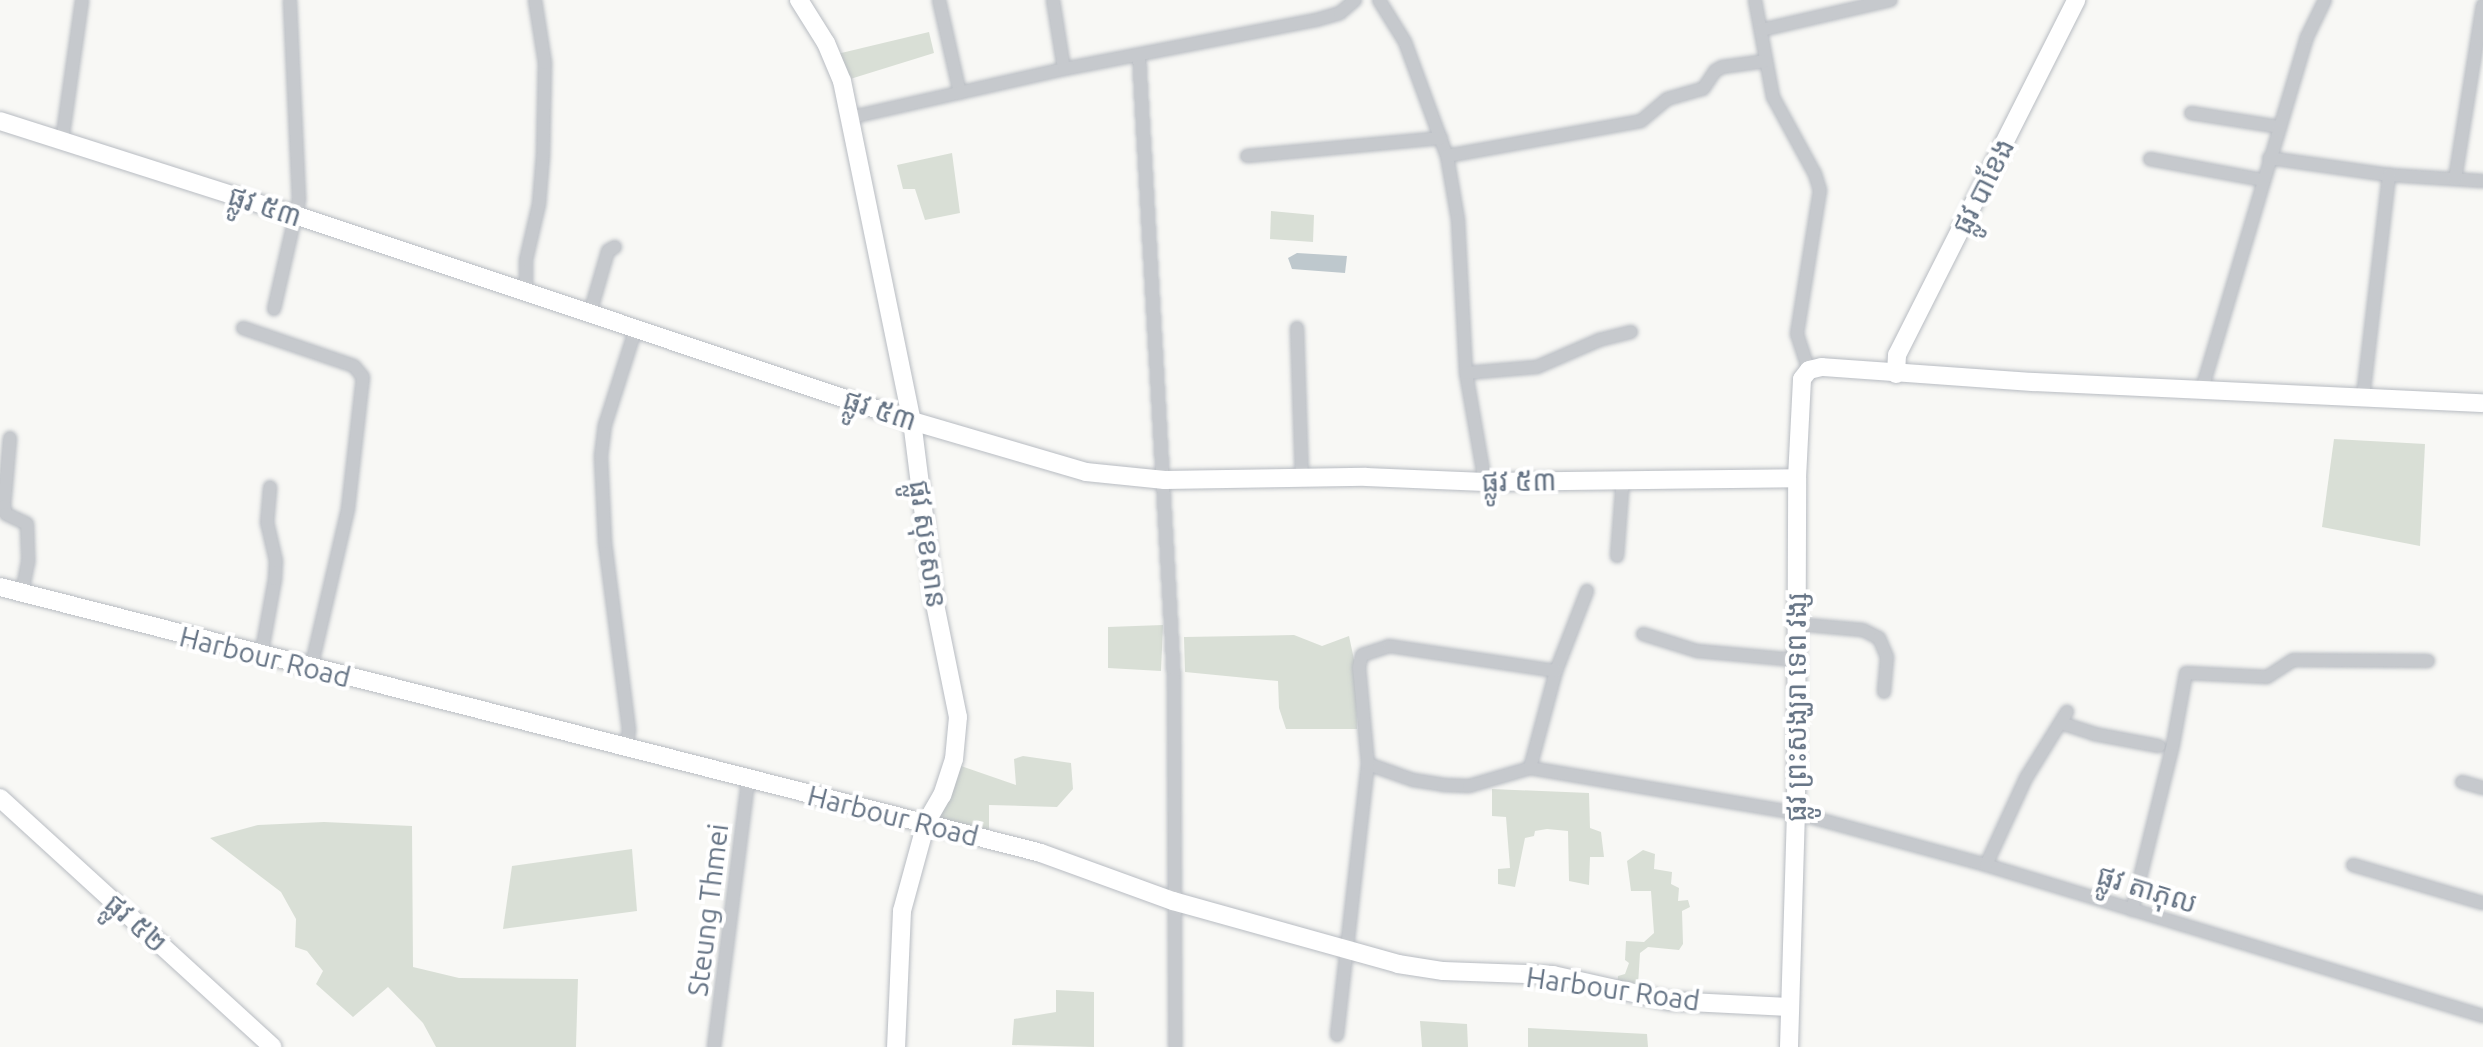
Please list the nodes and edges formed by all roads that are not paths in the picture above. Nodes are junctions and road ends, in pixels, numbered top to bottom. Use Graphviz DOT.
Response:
graph roads {
  1 [pos="82,0"];
  2 [pos="290,0"];
  3 [pos="535,0"];
  4 [pos="799,0"];
  5 [pos="939,0"];
  6 [pos="1053,0"];
  7 [pos="1355,0"];
  8 [pos="1379,0"];
  9 [pos="1755,0"];
  10 [pos="1891,0"];
  11 [pos="2076,0"];
  12 [pos="2325,0"];
  13 [pos="2483,5"];
  14 [pos="1761,30"];
  15 [pos="1139,55"];
  16 [pos="1766,61"];
  17 [pos="1064,69"];
  18 [pos="960,93"];
  19 [pos="2191,113"];
  20 [pos="848,118"];
  21 [pos="0,121"];
  22 [pos="2279,127"];
  23 [pos="1441,138"];
  24 [pos="62,141"];
  25 [pos="1247,156"];
  26 [pos="1447,156"];
  27 [pos="2269,158"];
  28 [pos="2150,159"];
  29 [pos="2389,175"];
  30 [pos="2455,179"];
  31 [pos="2262,180"];
  32 [pos="2483,181"];
  33 [pos="293,220"];
  34 [pos="615,247"];
  35 [pos="526,292"];
  36 [pos="274,309"];
  37 [pos="590,313"];
  38 [pos="243,328"];
  39 [pos="636,328"];
  40 [pos="1297,328"];
  41 [pos="1631,332"];
  42 [pos="1809,370"];
  43 [pos="1466,373"];
  44 [pos="1896,374"];
  45 [pos="2202,389"];
  46 [pos="2363,397"];
  47 [pos="2483,403"];
  48 [pos="912,421"];
  49 [pos="10,438"];
  50 [pos="1302,478"];
  51 [pos="1623,478"];
  52 [pos="1797,478"];
  53 [pos="1165,480"];
  54 [pos="1485,482"];
  55 [pos="270,487"];
  56 [pos="1617,556"];
  57 [pos="0,587"];
  58 [pos="1587,591"];
  59 [pos="22,592"];
  60 [pos="1796,624"];
  61 [pos="1643,634"];
  62 [pos="261,656"];
  63 [pos="1796,660"];
  64 [pos="2428,661"];
  65 [pos="311,668"];
  66 [pos="1556,671"];
  67 [pos="1884,692"];
  68 [pos="2159,746"];
  69 [pos="626,749"];
  70 [pos="1368,764"];
  71 [pos="1530,768"];
  72 [pos="748,780"];
  73 [pos="2462,782"];
  74 [pos="2483,788"];
  75 [pos="0,798"];
  76 [pos="1796,813"];
  77 [pos="926,823"];
  78 [pos="1986,865"];
  79 [pos="2353,865"];
  80 [pos="1173,901"];
  81 [pos="2483,903"];
  82 [pos="2132,910"];
  83 [pos="1346,950"];
  84 [pos="1789,1007"];
  85 [pos="2483,1016"];
  86 [pos="1337,1035"];
  87 [pos="273,1047"];
  88 [pos="714,1047"];
  89 [pos="896,1047"];
  90 [pos="1175,1047"];
  91 [pos="1789,1047"];
  1 -- 24 [label="street"];
  2 -- 33 [label="street"];
  3 -- 35 [label="street"];
  4 -- 20 [label="street, ផ្លូវ សុខសាន"];
  5 -- 18 [label="street"];
  6 -- 17 [label="street"];
  7 -- 15 [label="street"];
  8 -- 23 [label="street"];
  9 -- 14 [label="street"];
  10 -- 14 [label="street"];
  11 -- 44 [label="street, ផ្លូវ បាខែង"];
  12 -- 22 [label="street"];
  13 -- 30 [label="street"];
  14 -- 16 [label="street"];
  15 -- 17 [label="street"];
  15 -- 53 [label="street"];
  16 -- 26 [label="street"];
  16 -- 42 [label="street"];
  17 -- 18 [label="street"];
  18 -- 20 [label="street"];
  19 -- 22 [label="street"];
  20 -- 48 [label="street, ផ្លូវ សុខសាន"];
  21 -- 24 [label="street, ផ្លូវ ៥៣"];
  22 -- 27 [label="street"];
  23 -- 25 [label="street"];
  23 -- 26 [label="street"];
  24 -- 33 [label="street, ផ្លូវ ៥៣"];
  26 -- 43 [label="street"];
  27 -- 29 [label="street"];
  27 -- 31 [label="street"];
  28 -- 31 [label="street"];
  29 -- 30 [label="street"];
  29 -- 46 [label="street"];
  30 -- 32 [label="street"];
  31 -- 45 [label="street"];
  33 -- 35 [label="street, ផ្លូវ ៥៣"];
  33 -- 36 [label="street"];
  34 -- 37 [label="street"];
  35 -- 37 [label="street, ផ្លូវ ៥៣"];
  37 -- 39 [label="street, ផ្លូវ ៥៣"];
  38 -- 65 [label="street"];
  39 -- 48 [label="street, ផ្លូវ ៥៣"];
  39 -- 69 [label="street"];
  40 -- 50 [label="street"];
  41 -- 43 [label="street"];
  42 -- 44 [label="street"];
  42 -- 52 [label="street, ផ្លូវ ព្រះសង្ឃរា ទេព វង្ស"];
  43 -- 54 [label="street"];
  44 -- 45 [label="street"];
  45 -- 46 [label="street"];
  46 -- 47 [label="street"];
  48 -- 53 [label="street, ផ្លូវ ៥៣"];
  48 -- 77 [label="street, ផ្លូវ សុខសាន"];
  49 -- 59 [label="street"];
  50 -- 53 [label="street, ផ្លូវ ៥៣"];
  50 -- 54 [label="street, ផ្លូវ ៥៣"];
  51 -- 52 [label="street, ផ្លូវ ៥៣"];
  51 -- 54 [label="street, ផ្លូវ ៥៣"];
  51 -- 56 [label="street"];
  52 -- 60 [label="street, ផ្លូវ ព្រះសង្ឃរា ទេព វង្ស"];
  53 -- 80 [label="street"];
  55 -- 62 [label="street"];
  57 -- 59 [label="street, Harbour Road"];
  58 -- 66 [label="street"];
  59 -- 62 [label="street, Harbour Road"];
  60 -- 63 [label="street, ផ្លូវ ព្រះសង្ឃរា ទេព វង្ស"];
  60 -- 67 [label="street"];
  61 -- 63 [label="street"];
  62 -- 65 [label="street, Harbour Road"];
  63 -- 76 [label="street, ផ្លូវ ព្រះសង្ឃរា ទេព វង្ស"];
  64 -- 82 [label="street"];
  65 -- 69 [label="street, Harbour Road"];
  66 -- 70 [label="street"];
  66 -- 71 [label="street"];
  68 -- 78 [label="street"];
  69 -- 72 [label="street, Harbour Road"];
  70 -- 71 [label="street"];
  70 -- 83 [label="street"];
  71 -- 76 [label="street, ផ្លូវ តាភុល"];
  72 -- 77 [label="street, Harbour Road"];
  72 -- 88 [label="street, Steung Thmei"];
  73 -- 74 [label="street"];
  75 -- 87 [label="street, ផ្លូវ ៥២"];
  76 -- 78 [label="street, ផ្លូវ តាភុល"];
  76 -- 84 [label="street, ផ្លូវ ព្រះសង្ឃរា ទេព វង្ស"];
  77 -- 80 [label="street, Harbour Road"];
  77 -- 89 [label="street, ផ្លូវ សុខសាន"];
  78 -- 82 [label="street, ផ្លូវ តាភុល"];
  79 -- 81 [label="street"];
  80 -- 83 [label="street, Harbour Road"];
  80 -- 90 [label="street"];
  82 -- 85 [label="street, ផ្លូវ តាភុល"];
  83 -- 84 [label="street, Harbour Road"];
  83 -- 86 [label="street"];
  84 -- 91 [label="street, ផ្លូវ ព្រះសង្ឃរា ទេព វង្ស"];
}
